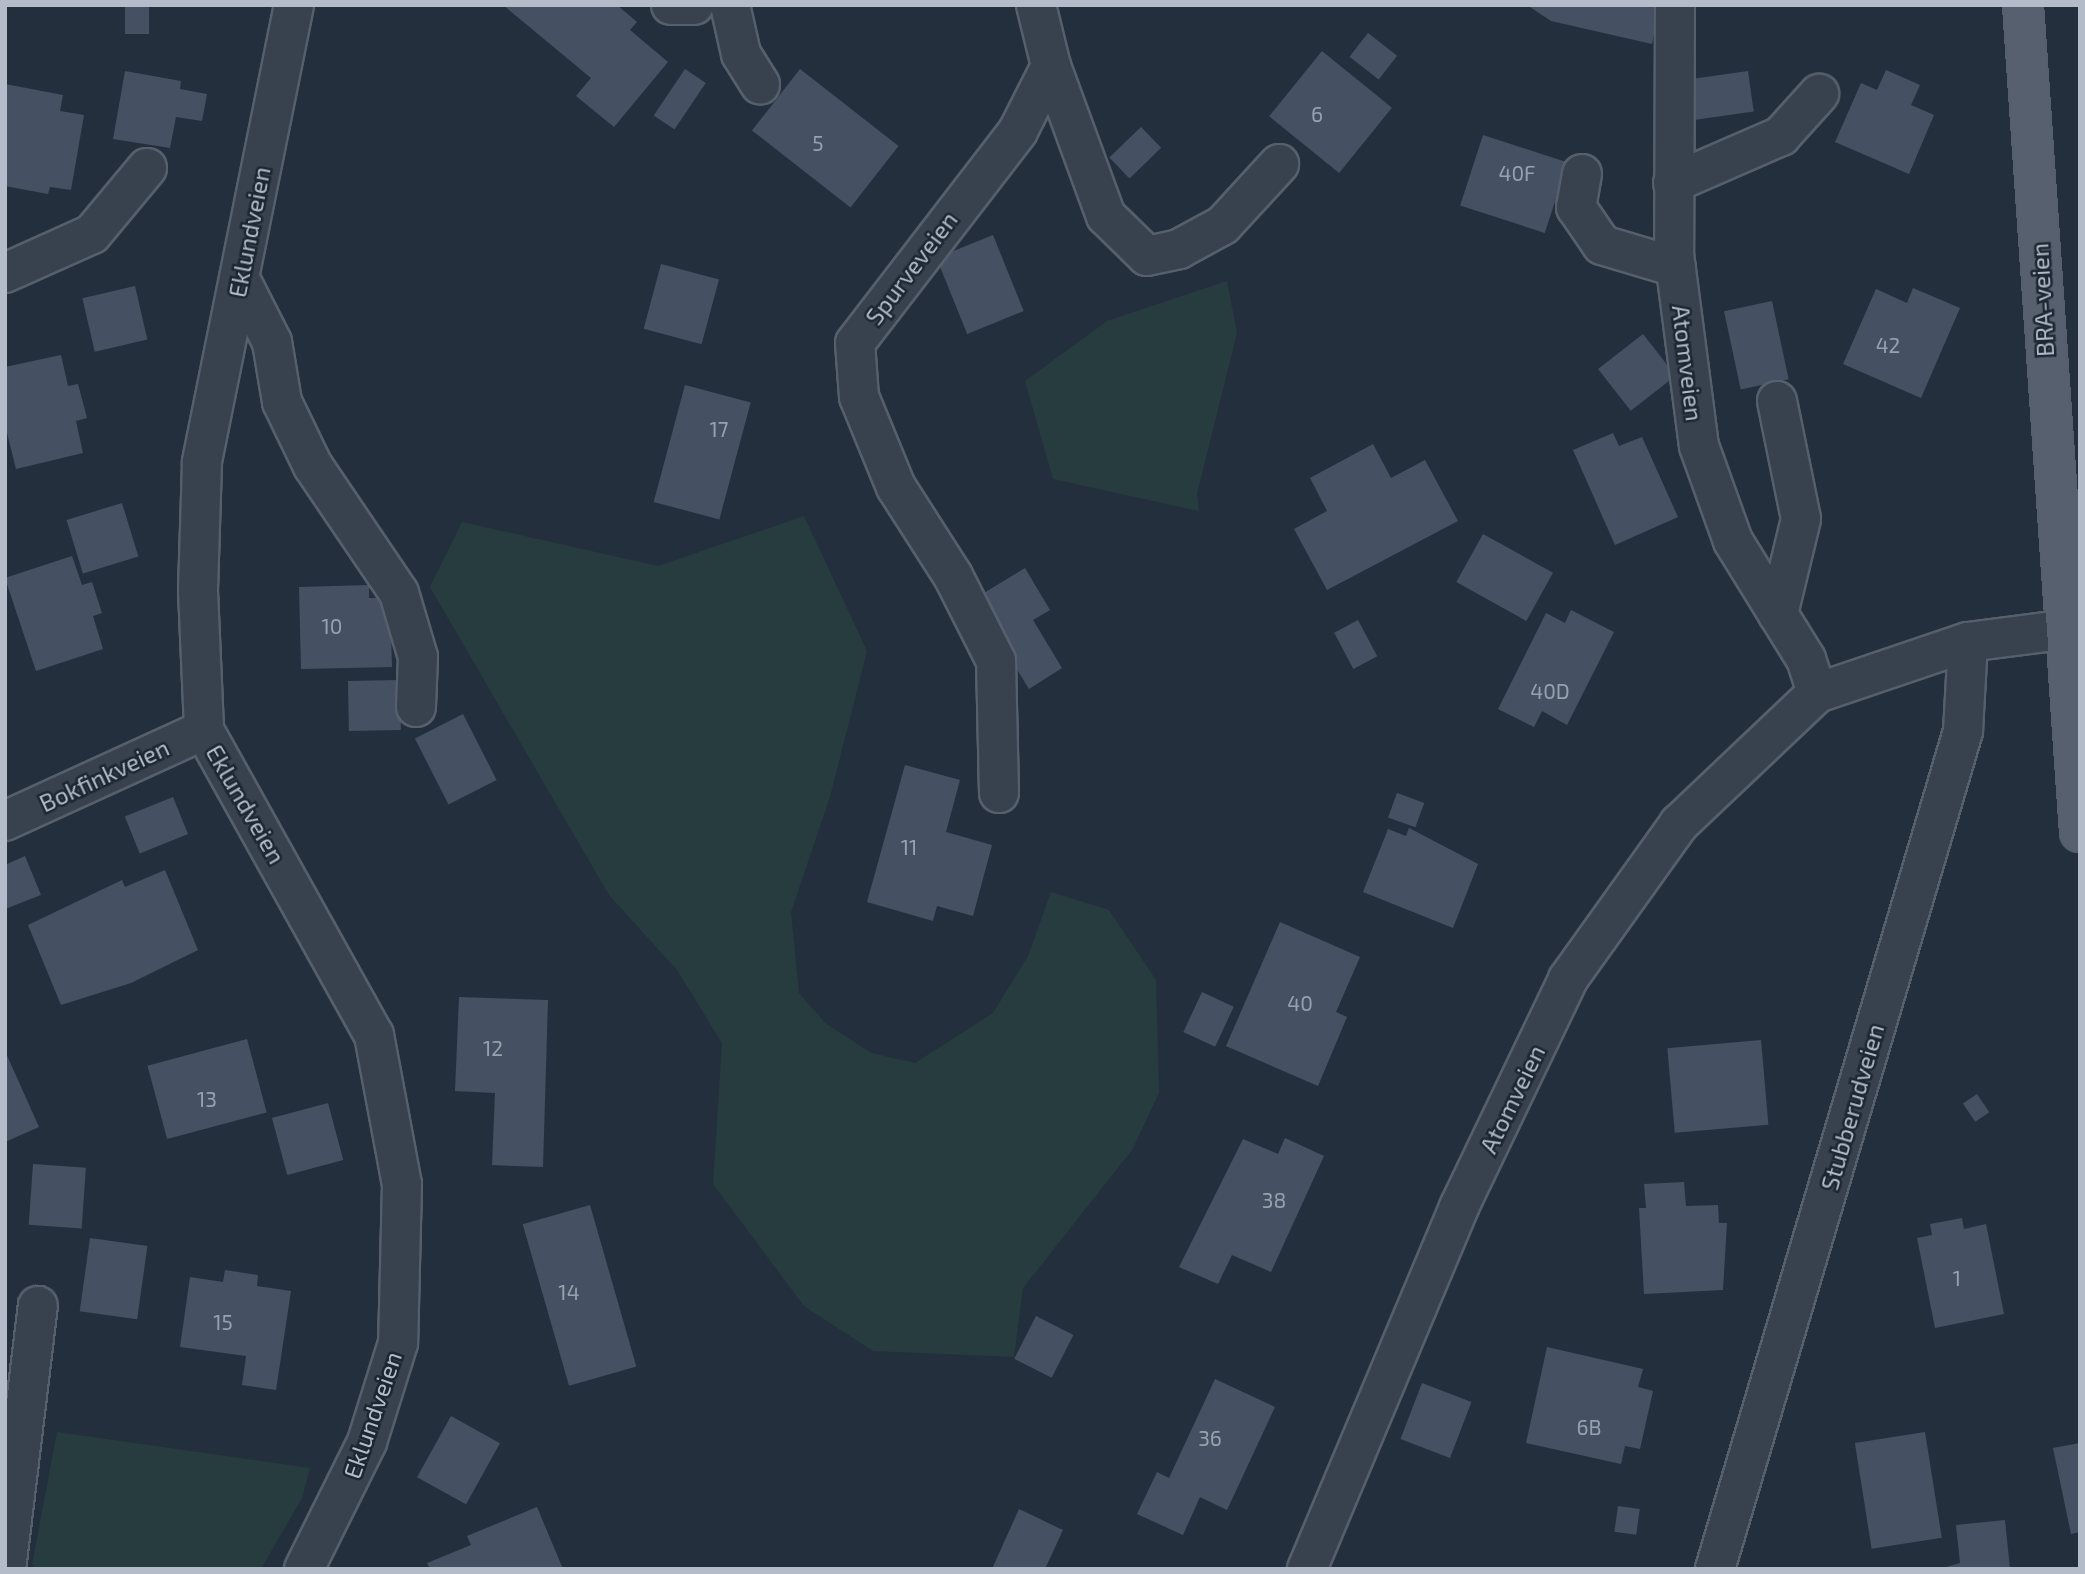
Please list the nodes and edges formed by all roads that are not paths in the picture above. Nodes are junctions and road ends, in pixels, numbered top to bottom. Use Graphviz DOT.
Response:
graph roads {
  1 [pos="294,5"];
  2 [pos="671,5"];
  3 [pos="694,5"];
  4 [pos="730,5"];
  5 [pos="1037,5"];
  6 [pos="1675,5"];
  7 [pos="2022,5"];
  8 [pos="1051,66"];
  9 [pos="760,84"];
  10 [pos="1819,94"];
  11 [pos="1279,164"];
  12 [pos="148,168"];
  13 [pos="1582,174"];
  14 [pos="1673,183"];
  15 [pos="1676,267"];
  16 [pos="5,273"];
  17 [pos="240,279"];
  18 [pos="1777,401"];
  19 [pos="2060,613"];
  20 [pos="1778,614"];
  21 [pos="1968,642"];
  22 [pos="1817,693"];
  23 [pos="416,707"];
  24 [pos="204,730"];
  25 [pos="999,793"];
  26 [pos="5,821"];
  27 [pos="2080,832"];
  28 [pos="38,1306"];
  29 [pos="327,1532"];
  30 [pos="6,1569"];
  31 [pos="304,1569"];
  32 [pos="336,1569"];
  33 [pos="1307,1569"];
  34 [pos="1715,1569"];
  1 -- 17 [label="street, Eklundveien"];
  2 -- 3 [label="street"];
  4 -- 9 [label="street"];
  5 -- 8 [label="street"];
  6 -- 14 [label="street, Atomveien"];
  7 -- 19 [label="main road, BRA-veien"];
  8 -- 11 [label="street"];
  8 -- 25 [label="street, Spurveveien"];
  10 -- 14 [label="street"];
  12 -- 16 [label="street"];
  13 -- 15 [label="street"];
  14 -- 15 [label="street, Atomveien"];
  15 -- 20 [label="street, Atomveien"];
  17 -- 23 [label="street"];
  17 -- 24 [label="street, Eklundveien"];
  18 -- 20 [label="street"];
  19 -- 21 [label="street, Atomveien"];
  19 -- 27 [label="main road, BRA-veien"];
  20 -- 22 [label="street, Atomveien"];
  21 -- 22 [label="street, Atomveien"];
  21 -- 34 [label="street, Stubberudveien"];
  22 -- 33 [label="street, Atomveien"];
  24 -- 26 [label="street, Bokfinkveien"];
  24 -- 29 [label="street, Eklundveien"];
  28 -- 30 [label="street"];
  29 -- 31 [label="street, Eklundveien"];
  29 -- 32 [label="street"];
}
